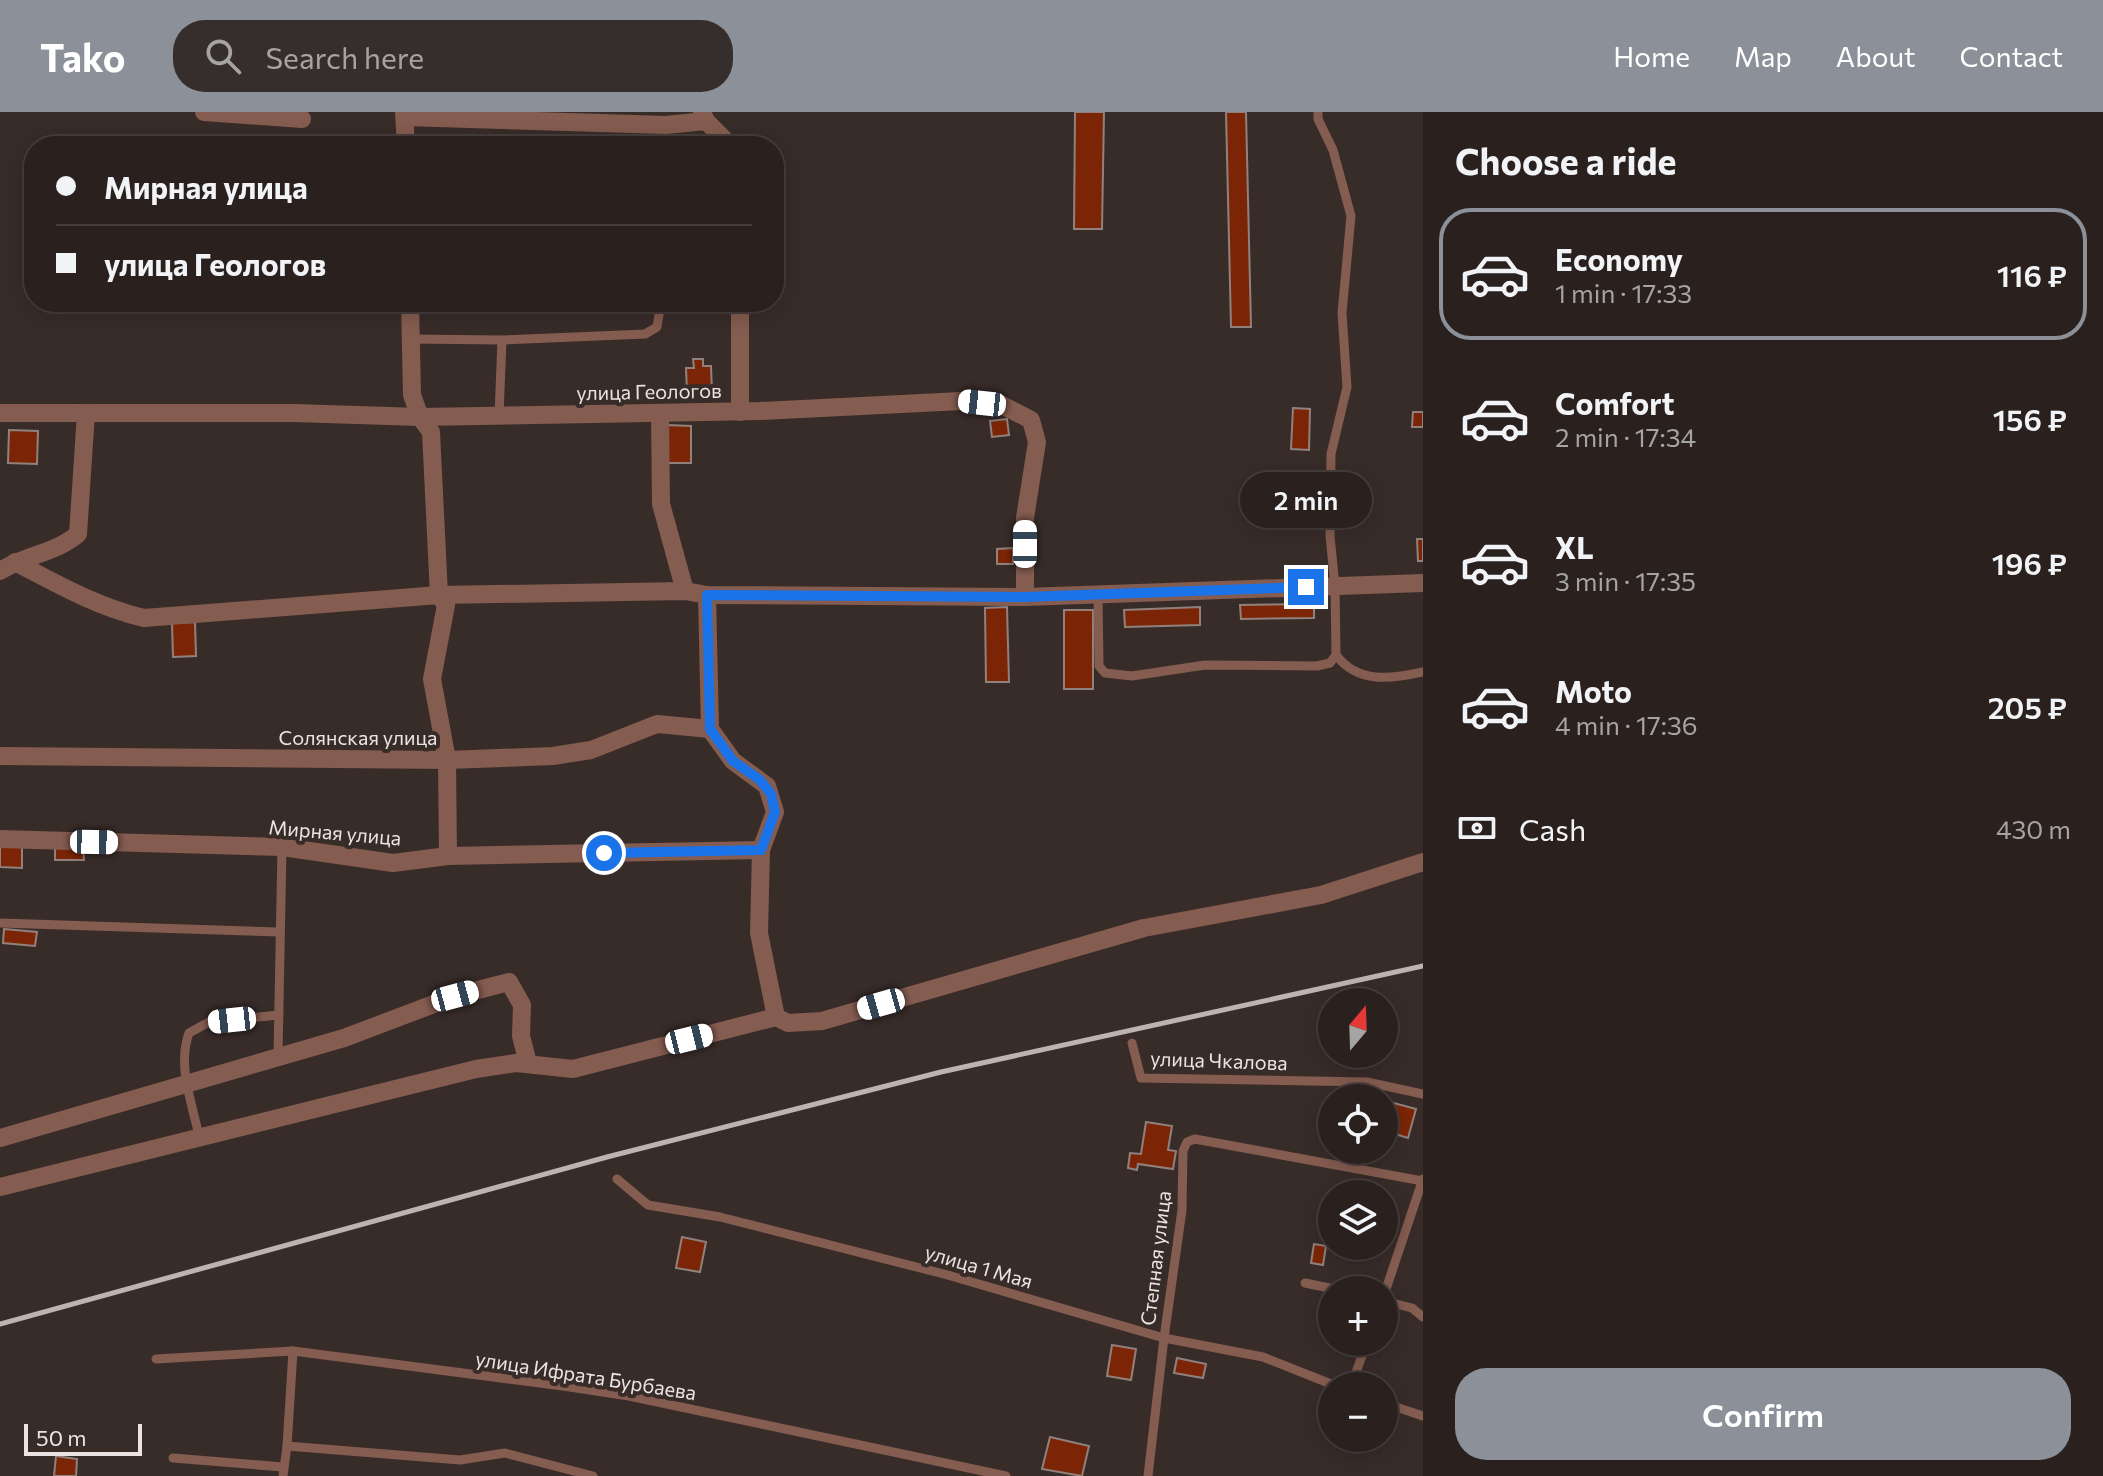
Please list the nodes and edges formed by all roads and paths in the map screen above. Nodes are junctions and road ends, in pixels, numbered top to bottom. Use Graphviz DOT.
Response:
graph roads {
  1 [pos="204,112"];
  2 [pos="1318,112"];
  3 [pos="405,115"];
  4 [pos="704,116"];
  5 [pos="302,119"];
  6 [pos="406,136"];
  7 [pos="722,136"];
  8 [pos="410,312"];
  9 [pos="659,312"];
  10 [pos="740,312"];
  11 [pos="410,339"];
  12 [pos="502,340"];
  13 [pos="740,412"];
  14 [pos="0,413"];
  15 [pos="86,413"];
  16 [pos="660,413"];
  17 [pos="499,416"];
  18 [pos="420,417"];
  19 [pos="8,567"];
  20 [pos="1423,583"];
  21 [pos="1335,586"];
  22 [pos="685,591"];
  23 [pos="1098,594"];
  24 [pos="439,595"];
  25 [pos="707,595"];
  26 [pos="1025,597"];
  27 [pos="1336,655"];
  28 [pos="1423,672"];
  29 [pos="710,729"];
  30 [pos="0,756"];
  31 [pos="447,760"];
  32 [pos="0,839"];
  33 [pos="282,847"];
  34 [pos="761,850"];
  35 [pos="448,856"];
  36 [pos="1423,862"];
  37 [pos="0,923"];
  38 [pos="279,932"];
  39 [pos="279,1015"];
  40 [pos="776,1017"];
  41 [pos="1132,1043"];
  42 [pos="278,1056"];
  43 [pos="528,1063"];
  44 [pos="189,1084"];
  45 [pos="1423,1094"];
  46 [pos="199,1136"];
  47 [pos="0,1138"];
  48 [pos="617,1179"];
  49 [pos="1423,1181"];
  50 [pos="0,1187"];
  51 [pos="1391,1276"];
  52 [pos="1305,1283"];
  53 [pos="1318,1286"];
  54 [pos="1398,1303"];
  55 [pos="1423,1317"];
  56 [pos="1164,1338"];
  57 [pos="293,1351"];
  58 [pos="156,1359"];
  59 [pos="1318,1379"];
  60 [pos="1398,1408"];
  61 [pos="1423,1416"];
  62 [pos="287,1446"];
  63 [pos="173,1458"];
  64 [pos="283,1472"];
  65 [pos="593,1476"];
  66 [pos="1006,1476"];
  67 [pos="1148,1476"];
  1 -- 5 [label="street"];
  2 -- 21 [label="lane"];
  3 -- 4 [label="street"];
  3 -- 6 [label="street"];
  4 -- 7 [label="street"];
  8 -- 11 [label="street"];
  9 -- 12 [label="lane"];
  10 -- 13 [label="street"];
  11 -- 12 [label="lane"];
  11 -- 18 [label="street"];
  12 -- 17 [label="lane"];
  13 -- 16 [label="street, улица Геологов"];
  13 -- 26 [label="street, улица Геологов"];
  14 -- 15 [label="street, улица Геологов"];
  15 -- 18 [label="street, улица Геологов"];
  15 -- 19 [label="street"];
  16 -- 17 [label="street, улица Геологов"];
  16 -- 22 [label="street"];
  17 -- 18 [label="street, улица Геологов"];
  18 -- 24 [label="street"];
  19 -- 24 [label="street"];
  20 -- 21 [label="street"];
  21 -- 23 [label="street"];
  21 -- 27 [label="lane"];
  22 -- 24 [label="street"];
  22 -- 25 [label="street"];
  23 -- 26 [label="street"];
  23 -- 27 [label="lane"];
  24 -- 31 [label="street"];
  25 -- 26 [label="street"];
  25 -- 29 [label="street"];
  27 -- 28 [label="lane"];
  29 -- 31 [label="street, Солянская улица"];
  29 -- 34 [label="street"];
  30 -- 31 [label="street, Солянская улица"];
  31 -- 35 [label="street"];
  32 -- 33 [label="street, Мирная улица"];
  33 -- 35 [label="street, Мирная улица"];
  33 -- 38 [label="lane"];
  34 -- 35 [label="street, Мирная улица"];
  34 -- 40 [label="street"];
  36 -- 40 [label="street"];
  37 -- 38 [label="lane"];
  38 -- 39 [label="lane"];
  39 -- 42 [label="lane"];
  39 -- 44 [label="lane"];
  40 -- 43 [label="street"];
  41 -- 45 [label="lane, улица Чкалова"];
  42 -- 43 [label="street"];
  42 -- 44 [label="street"];
  43 -- 46 [label="street"];
  44 -- 46 [label="lane"];
  44 -- 47 [label="street"];
  46 -- 50 [label="street"];
  48 -- 56 [label="lane, улица 1 Мая"];
  49 -- 51 [label="lane"];
  49 -- 56 [label="lane, Степная улица"];
  52 -- 53 [label="lane"];
  54 -- 55 [label="lane"];
  56 -- 59 [label="lane, улица 1 Мая"];
  56 -- 67 [label="lane, Степная улица"];
  57 -- 58 [label="lane, улица Ифрата Бурбаева"];
  57 -- 62 [label="lane"];
  57 -- 66 [label="lane, улица Ифрата Бурбаева"];
  60 -- 61 [label="lane"];
  62 -- 64 [label="lane"];
  62 -- 65 [label="lane"];
  63 -- 64 [label="lane"];
}
